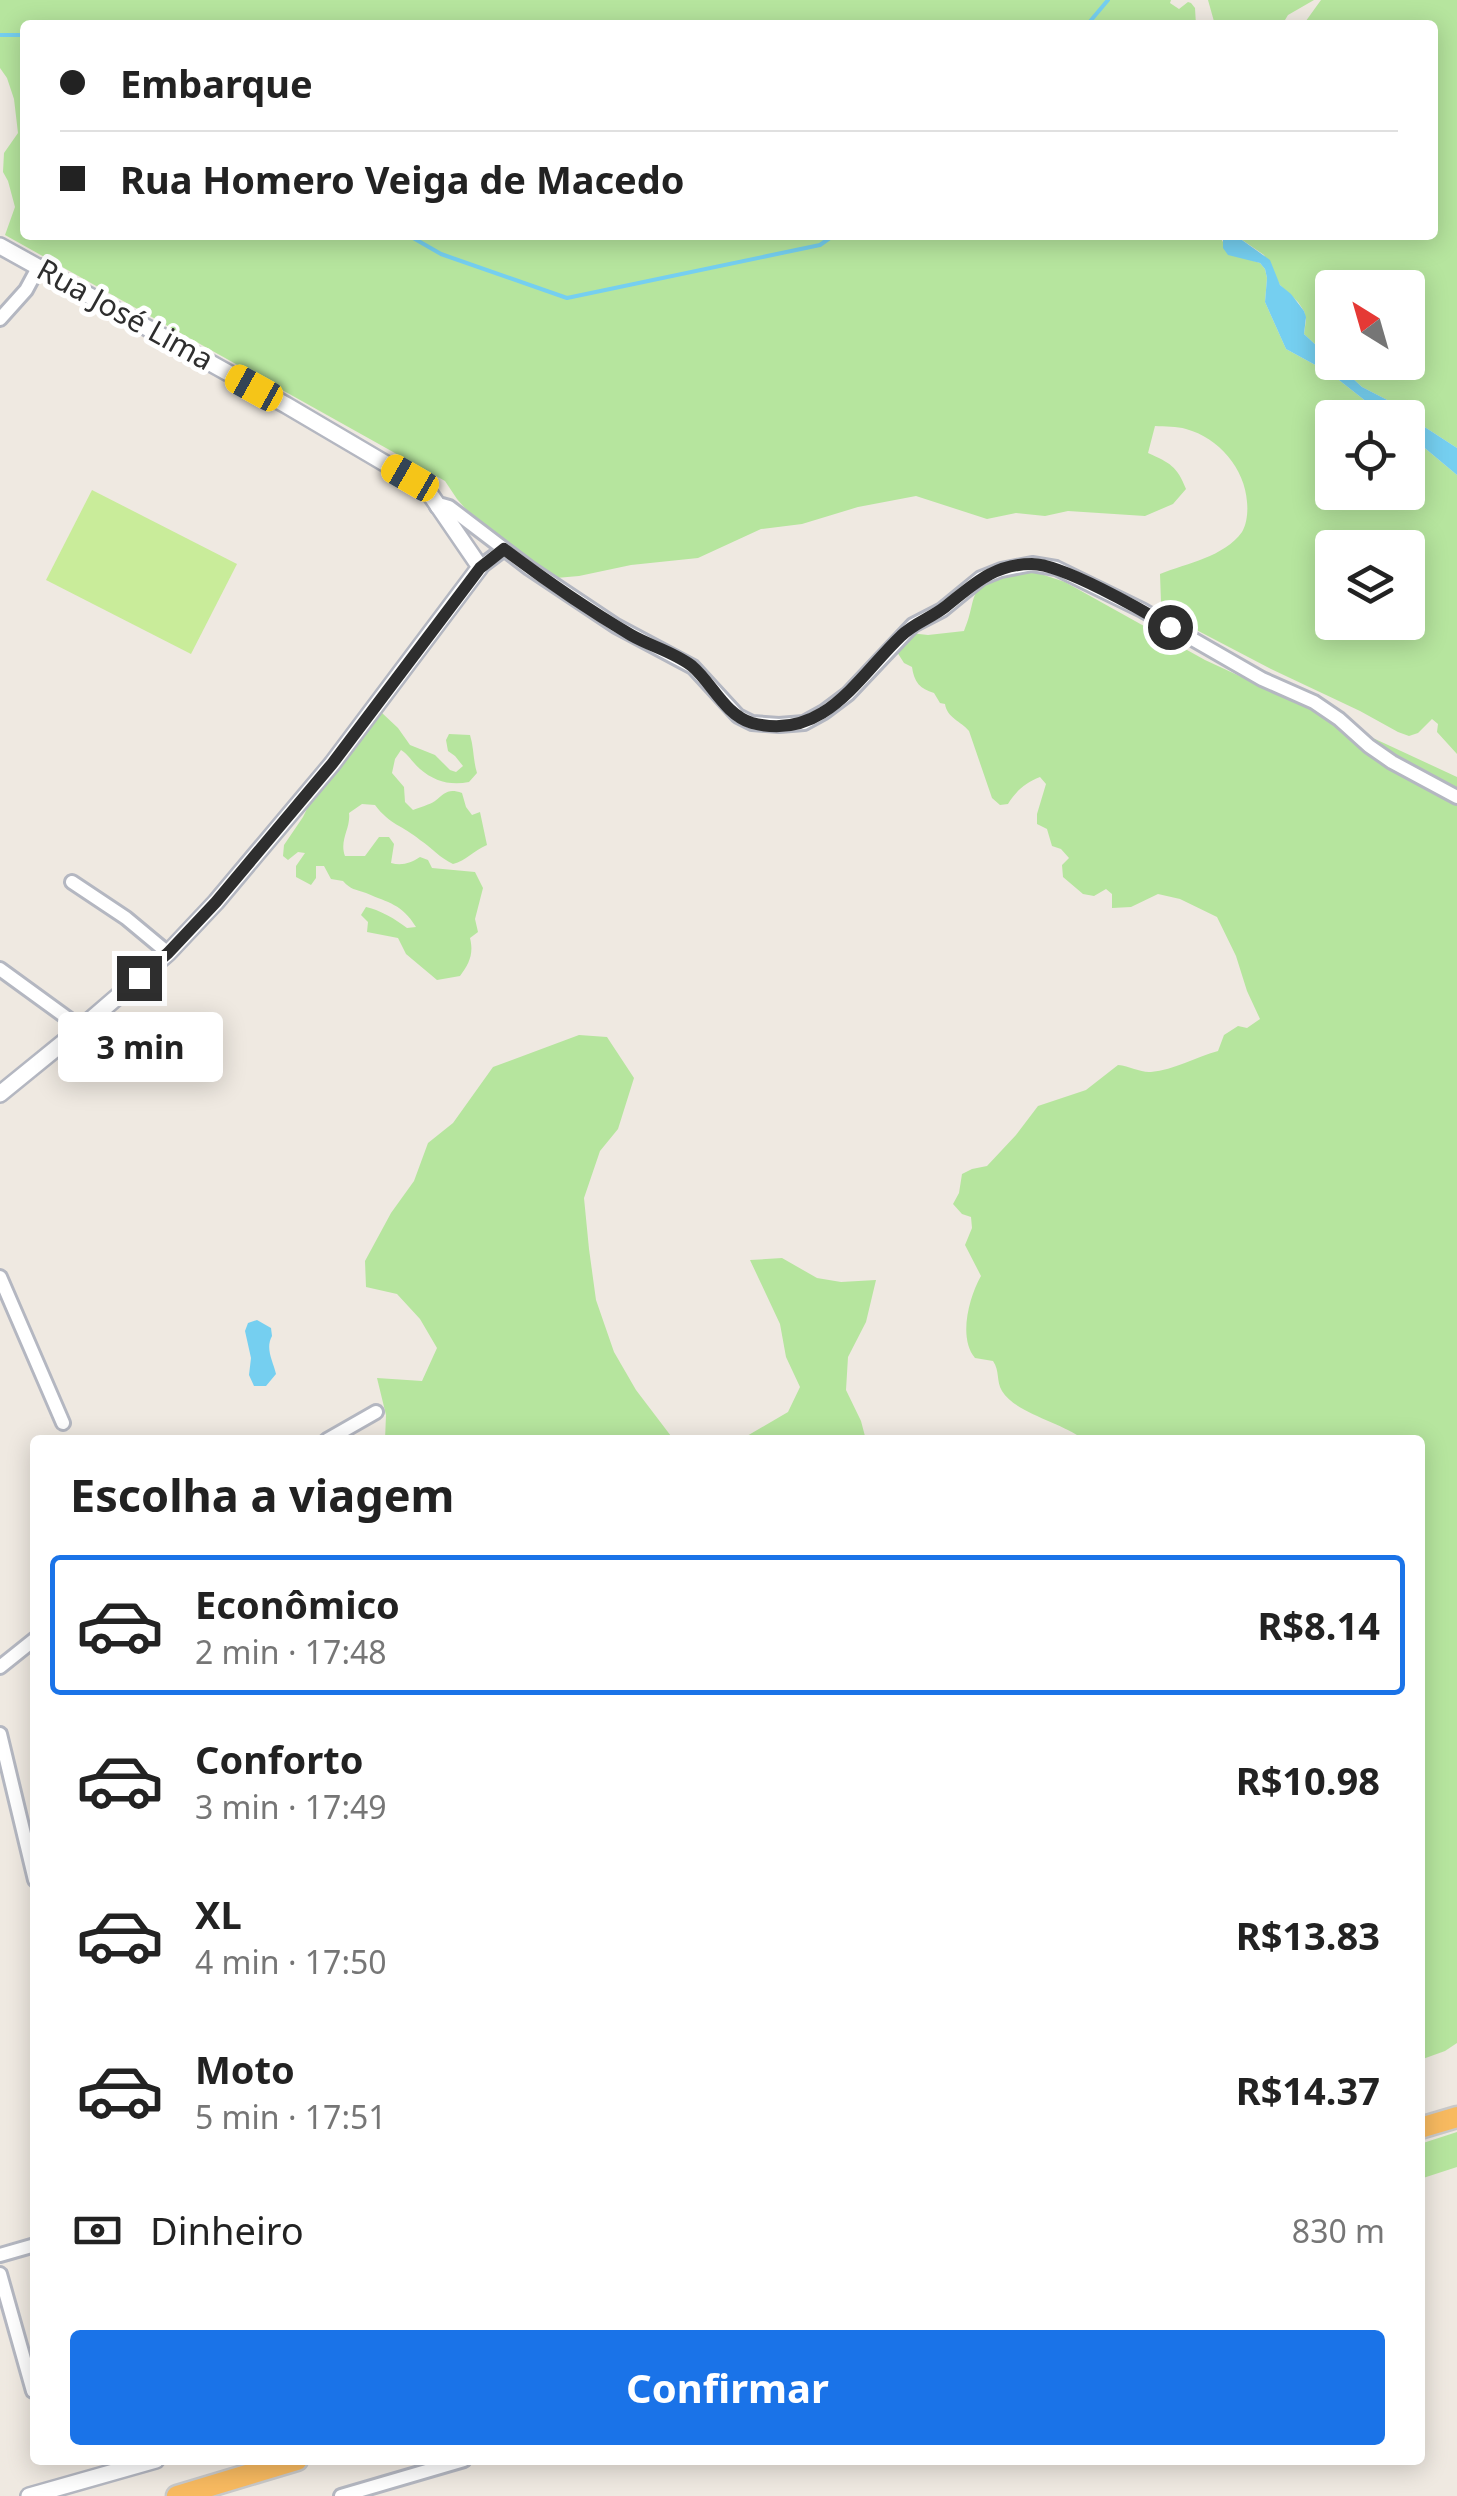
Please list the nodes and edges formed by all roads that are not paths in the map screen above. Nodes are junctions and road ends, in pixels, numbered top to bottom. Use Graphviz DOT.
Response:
graph roads {
  1 [pos="0,246"];
  2 [pos="39,266"];
  3 [pos="0,319"];
  4 [pos="437,507"];
  5 [pos="504,549"];
  6 [pos="480,568"];
  7 [pos="1457,797"];
  8 [pos="72,882"];
  9 [pos="168,953"];
  10 [pos="0,969"];
  11 [pos="81,1028"];
  12 [pos="0,1094"];
  13 [pos="0,1277"];
  14 [pos="376,1412"];
  15 [pos="63,1424"];
  16 [pos="335,1435"];
  17 [pos="30,1643"];
  18 [pos="0,1667"];
  19 [pos="0,1734"];
  20 [pos="30,1859"];
  21 [pos="1457,2117"];
  22 [pos="1425,2127"];
  23 [pos="30,2246"];
  24 [pos="0,2255"];
  25 [pos="0,2274"];
  26 [pos="30,2380"];
  27 [pos="138,2465"];
  28 [pos="281,2465"];
  29 [pos="447,2465"];
  30 [pos="29,2496"];
  31 [pos="177,2496"];
  32 [pos="341,2496"];
  1 -- 2 [label="street, Rua José Lima"];
  2 -- 3 [label="street"];
  2 -- 4 [label="street, Rua José Lima"];
  4 -- 5 [label="street"];
  4 -- 6 [label="street, Rua José Lima"];
  5 -- 6 [label="street"];
  5 -- 7 [label="street"];
  6 -- 9 [label="street"];
  8 -- 9 [label="street"];
  9 -- 11 [label="street"];
  10 -- 11 [label="street"];
  11 -- 12 [label="street"];
  13 -- 15 [label="street"];
  14 -- 16 [label="street"];
  17 -- 18 [label="street"];
  19 -- 20 [label="street"];
  21 -- 22 [label="highway"];
  23 -- 24 [label="street"];
  25 -- 26 [label="street"];
  27 -- 30 [label="street"];
  28 -- 31 [label="highway"];
  29 -- 32 [label="street"];
}
